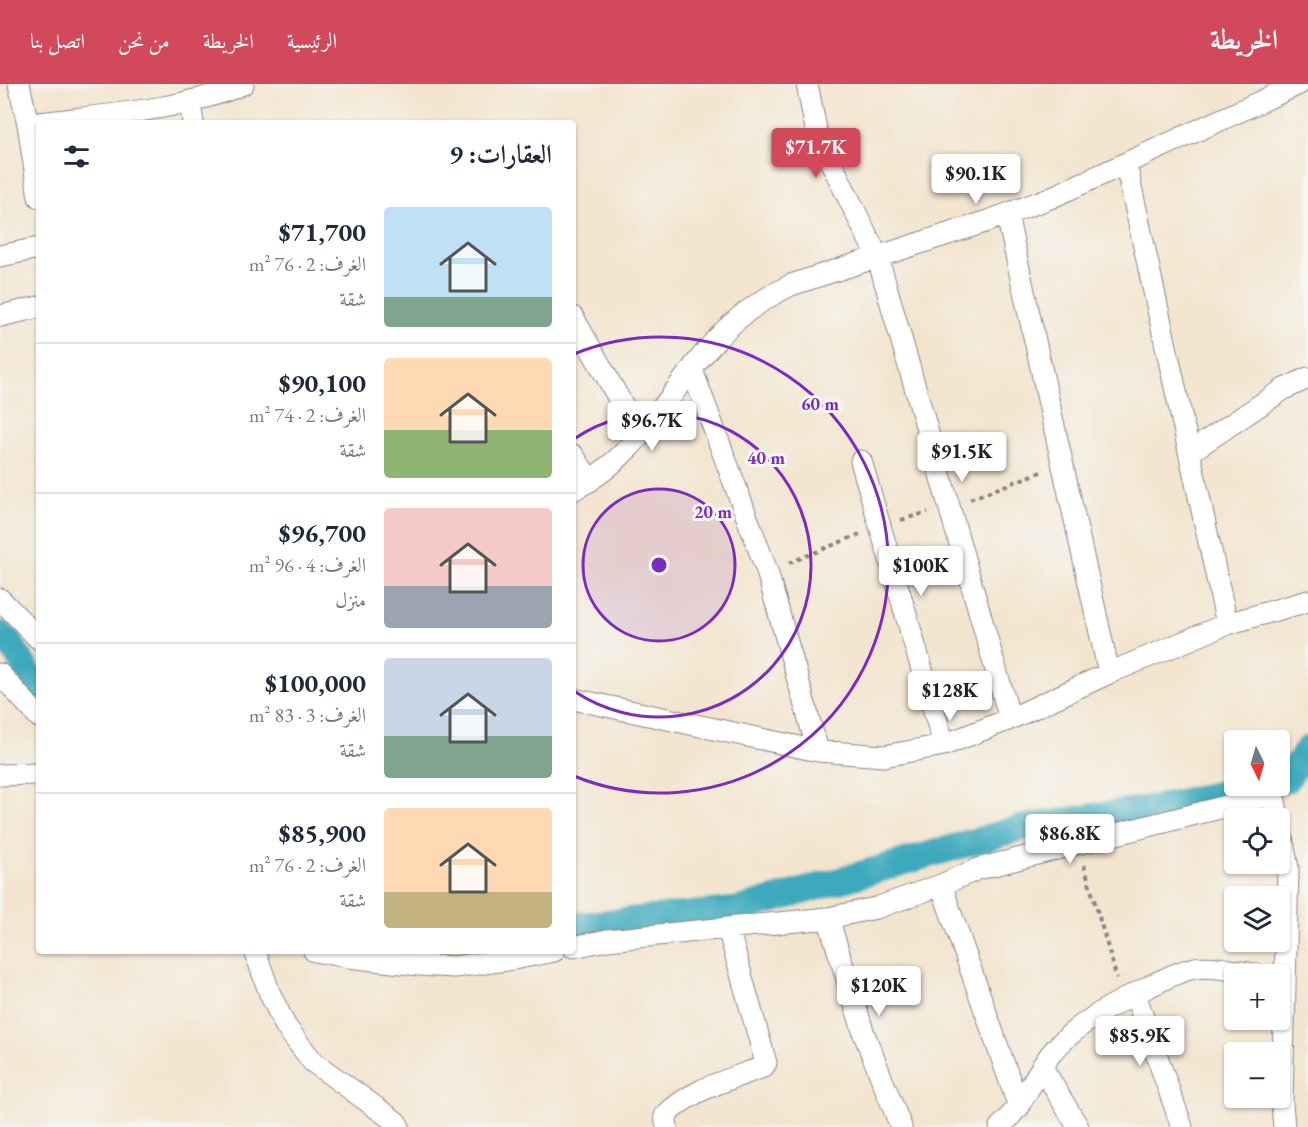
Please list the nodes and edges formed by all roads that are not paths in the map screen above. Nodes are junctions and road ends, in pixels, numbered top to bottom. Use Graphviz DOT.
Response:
graph roads {
  1 [pos="19,84"];
  2 [pos="243,84"];
  3 [pos="807,84"];
  4 [pos="1299,84"];
  5 [pos="190,101"];
  6 [pos="70,120"];
  7 [pos="193,120"];
  8 [pos="36,124"];
  9 [pos="1126,164"];
  10 [pos="1007,214"];
  11 [pos="36,249"];
  12 [pos="0,256"];
  13 [pos="878,258"];
  14 [pos="36,309"];
  15 [pos="0,316"];
  16 [pos="576,322"];
  17 [pos="692,370"];
  18 [pos="1308,378"];
  19 [pos="640,436"];
  20 [pos="1190,452"];
  21 [pos="861,460"];
  22 [pos="576,465"];
  23 [pos="582,486"];
  24 [pos="0,599"];
  25 [pos="1308,601"];
  26 [pos="1227,624"];
  27 [pos="36,636"];
  28 [pos="1109,673"];
  29 [pos="0,674"];
  30 [pos="576,700"];
  31 [pos="36,714"];
  32 [pos="1010,719"];
  33 [pos="944,745"];
  34 [pos="818,751"];
  35 [pos="36,774"];
  36 [pos="0,775"];
  37 [pos="941,885"];
  38 [pos="828,918"];
  39 [pos="728,928"];
  40 [pos="576,946"];
  41 [pos="256,954"];
  42 [pos="334,954"];
  43 [pos="539,954"];
  44 [pos="1284,964"];
  45 [pos="1224,969"];
  46 [pos="1129,997"];
  47 [pos="1283,1030"];
  48 [pos="1042,1067"];
  49 [pos="1018,1107"];
  50 [pos="396,1125"];
  51 [pos="667,1127"];
  52 [pos="901,1127"];
  53 [pos="1000,1127"];
  54 [pos="1078,1127"];
  55 [pos="1182,1127"];
  56 [pos="1284,1127"];
  1 -- 8 [label="street"];
  2 -- 5 [label="street"];
  3 -- 13 [label="street"];
  4 -- 9 [label="street"];
  5 -- 6 [label="street"];
  5 -- 7 [label="street"];
  9 -- 10 [label="street"];
  9 -- 20 [label="street"];
  10 -- 13 [label="street"];
  10 -- 28 [label="street"];
  11 -- 12 [label="street"];
  13 -- 17 [label="street"];
  13 -- 32 [label="street"];
  14 -- 15 [label="street"];
  16 -- 19 [label="street"];
  17 -- 19 [label="street"];
  17 -- 34 [label="street"];
  18 -- 20 [label="street"];
  19 -- 23 [label="street"];
  20 -- 26 [label="street"];
  21 -- 33 [label="street"];
  22 -- 23 [label="street"];
  24 -- 27 [label="street"];
  25 -- 26 [label="street"];
  26 -- 28 [label="street"];
  28 -- 32 [label="street"];
  29 -- 31 [label="street"];
  30 -- 34 [label="street"];
  32 -- 33 [label="street"];
  33 -- 34 [label="street"];
  35 -- 36 [label="street"];
  37 -- 38 [label="street"];
  37 -- 44 [label="street"];
  37 -- 49 [label="street"];
  38 -- 39 [label="street"];
  38 -- 52 [label="street"];
  39 -- 40 [label="street"];
  39 -- 51 [label="street"];
  41 -- 50 [label="street"];
  42 -- 43 [label="street"];
  45 -- 46 [label="street"];
  46 -- 48 [label="street"];
  46 -- 55 [label="street"];
  47 -- 56 [label="street"];
  48 -- 49 [label="street"];
  48 -- 54 [label="street"];
  49 -- 53 [label="street"];
}
